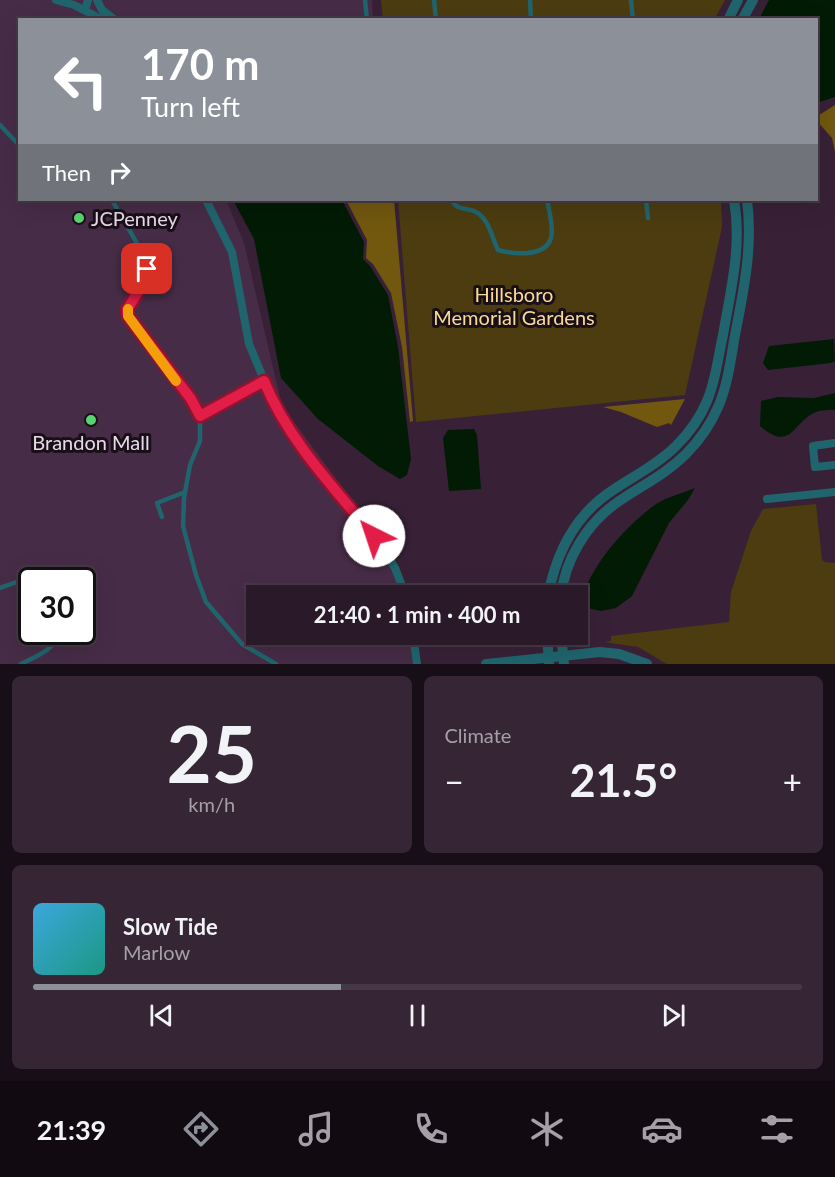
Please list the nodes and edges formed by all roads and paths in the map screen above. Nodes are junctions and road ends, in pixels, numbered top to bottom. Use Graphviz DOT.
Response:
graph roads {
  1 [pos="56,0"];
  2 [pos="88,0"];
  3 [pos="97,0"];
  4 [pos="365,0"];
  5 [pos="434,0"];
  6 [pos="530,0"];
  7 [pos="632,0"];
  8 [pos="738,0"];
  9 [pos="753,0"];
  10 [pos="75,2"];
  11 [pos="85,10"];
  12 [pos="99,18"];
  13 [pos="112,18"];
  14 [pos="367,18"];
  15 [pos="436,18"];
  16 [pos="531,18"];
  17 [pos="633,18"];
  18 [pos="729,18"];
  19 [pos="743,18"];
  20 [pos="0,125"];
  21 [pos="18,144"];
  22 [pos="113,201"];
  23 [pos="208,201"];
  24 [pos="452,201"];
  25 [pos="547,201"];
  26 [pos="646,201"];
  27 [pos="734,201"];
  28 [pos="747,201"];
  29 [pos="648,218"];
  30 [pos="264,381"];
  31 [pos="713,383"];
  32 [pos="725,387"];
  33 [pos="200,416"];
  34 [pos="835,443"];
  35 [pos="835,465"];
  36 [pos="185,492"];
  37 [pos="835,492"];
  38 [pos="767,499"];
  39 [pos="162,517"];
  40 [pos="18,582"];
  41 [pos="402,585"];
  42 [pos="551,585"];
  43 [pos="564,585"];
  44 [pos="0,588"];
  45 [pos="52,645"];
  46 [pos="414,645"];
  47 [pos="548,645"];
  48 [pos="562,645"];
  49 [pos="564,660"];
  50 [pos="549,661"];
  51 [pos="21,664"];
  52 [pos="276,664"];
  53 [pos="417,664"];
  54 [pos="486,664"];
  55 [pos="647,664"];
  1 -- 10 [label="street"];
  2 -- 11 [label="street"];
  3 -- 13 [label="street"];
  4 -- 14 [label="lane"];
  5 -- 15 [label="lane"];
  6 -- 16 [label="lane"];
  7 -- 17 [label="lane"];
  8 -- 18 [label="street"];
  9 -- 19 [label="street"];
  10 -- 11 [label="street"];
  11 -- 12 [label="street"];
  20 -- 21 [label="lane"];
  22 -- 33 [label="lane"];
  23 -- 30 [label="street"];
  24 -- 25 [label="lane"];
  26 -- 29 [label="lane"];
  27 -- 31 [label="street"];
  28 -- 32 [label="street"];
  30 -- 33 [label="lane"];
  30 -- 41 [label="street"];
  31 -- 32 [label="lane"];
  31 -- 42 [label="street"];
  32 -- 43 [label="street"];
  33 -- 36 [label="lane"];
  34 -- 35 [label="street"];
  36 -- 39 [label="lane"];
  36 -- 52 [label="lane"];
  37 -- 38 [label="street"];
  40 -- 44 [label="lane"];
  45 -- 51 [label="lane"];
  46 -- 53 [label="street"];
  47 -- 50 [label="street"];
  48 -- 49 [label="street"];
  49 -- 50 [label="street"];
  49 -- 55 [label="street"];
  50 -- 54 [label="street"];
}
